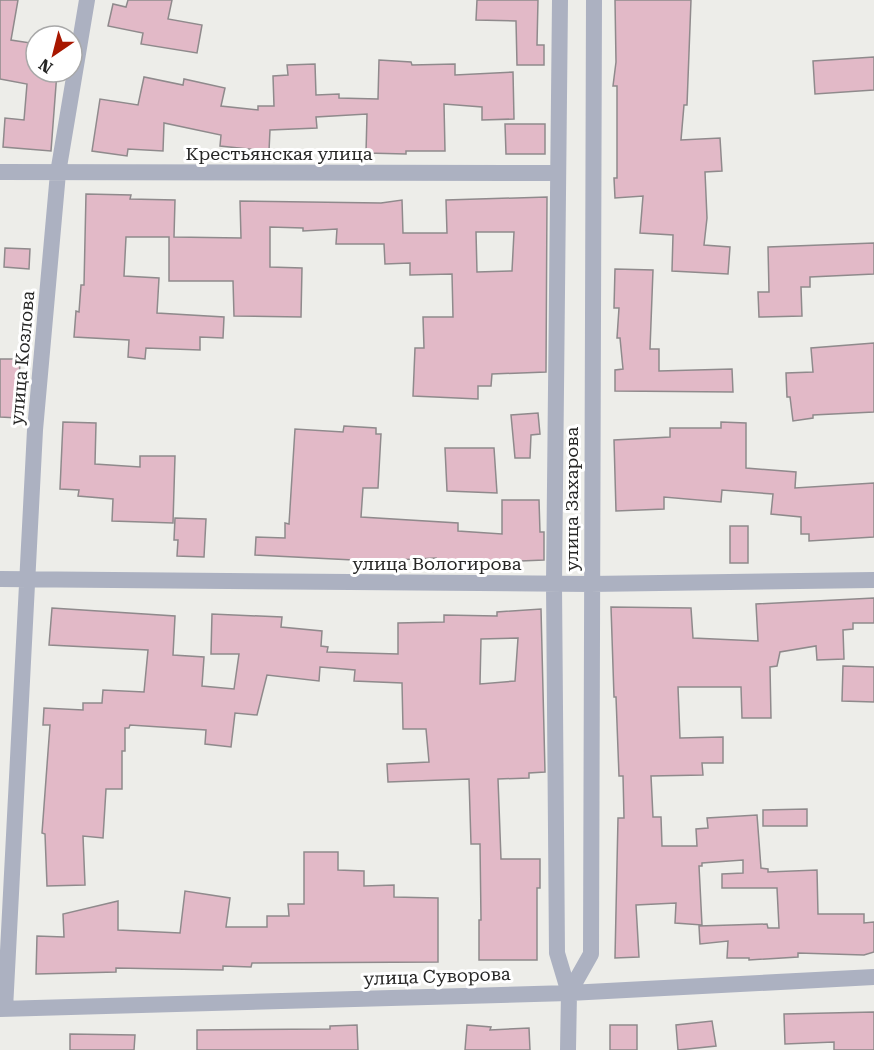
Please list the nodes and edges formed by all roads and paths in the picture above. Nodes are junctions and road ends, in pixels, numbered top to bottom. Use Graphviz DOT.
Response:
graph roads {
  1 [pos="87,0"];
  2 [pos="560,0"];
  3 [pos="594,0"];
  4 [pos="0,172"];
  5 [pos="58,173"];
  6 [pos="558,173"];
  7 [pos="0,579"];
  8 [pos="29,580"];
  9 [pos="874,580"];
  10 [pos="554,584"];
  11 [pos="590,584"];
  12 [pos="874,976"];
  13 [pos="568,993"];
  14 [pos="2,1009"];
  15 [pos="568,1050"];
  1 -- 5 [label="street, улица Козлова"];
  2 -- 6 [label="street, улица Захарова"];
  3 -- 11 [label="street, улица Захарова"];
  4 -- 5 [label="street, Крестьянская улица"];
  5 -- 6 [label="street, Крестьянская улица"];
  5 -- 8 [label="street, улица Козлова"];
  6 -- 10 [label="street, улица Захарова"];
  7 -- 8 [label="street, улица Вологирова"];
  8 -- 10 [label="street, улица Вологирова"];
  8 -- 14 [label="street, улица Козлова"];
  9 -- 11 [label="street, улица Вологирова"];
  10 -- 11 [label="street, улица Вологирова"];
  10 -- 13 [label="street, улица Захарова"];
  11 -- 13 [label="street, улица Захарова"];
  12 -- 13 [label="street, улица Суворова"];
  13 -- 14 [label="street, улица Суворова"];
  13 -- 15 [label="street, улица Захарова"];
}
